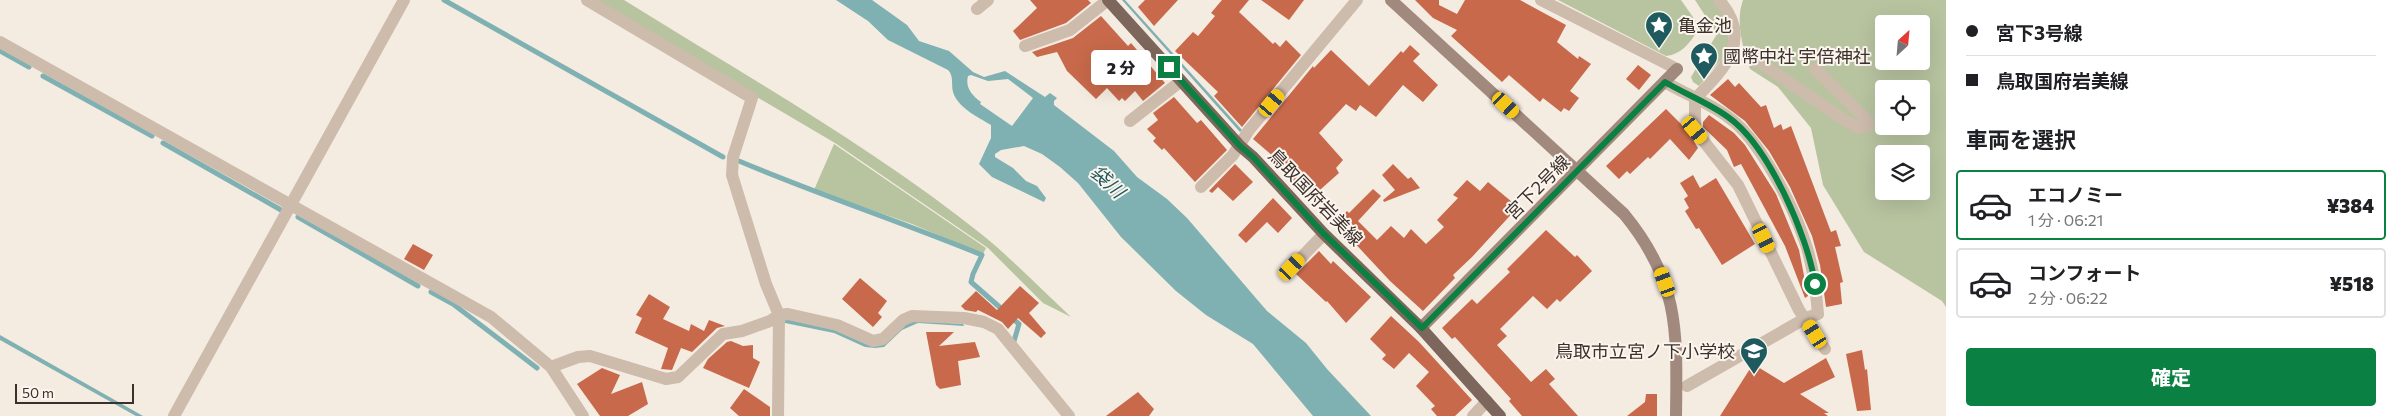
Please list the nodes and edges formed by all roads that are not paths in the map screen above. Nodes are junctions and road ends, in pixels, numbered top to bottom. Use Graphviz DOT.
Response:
graph roads {
  1 [pos="404,0"];
  2 [pos="587,0"];
  3 [pos="988,0"];
  4 [pos="1108,0"];
  5 [pos="1357,0"];
  6 [pos="1391,0"];
  7 [pos="1541,0"];
  8 [pos="1719,0"];
  9 [pos="977,9"];
  10 [pos="0,42"];
  11 [pos="1026,46"];
  12 [pos="1733,51"];
  13 [pos="1815,69"];
  14 [pos="1181,81"];
  15 [pos="1665,82"];
  16 [pos="1695,99"];
  17 [pos="1130,121"];
  18 [pos="1240,146"];
  19 [pos="1577,171"];
  20 [pos="1201,186"];
  21 [pos="291,205"];
  22 [pos="1324,234"];
  23 [pos="1292,267"];
  24 [pos="779,315"];
  25 [pos="1806,318"];
  26 [pos="1422,328"];
  27 [pos="1825,349"];
  28 [pos="551,367"];
  29 [pos="1687,386"];
  30 [pos="1487,401"];
  31 [pos="174,416"];
  32 [pos="583,416"];
  33 [pos="778,416"];
  34 [pos="1070,416"];
  35 [pos="1473,416"];
  36 [pos="1500,416"];
  37 [pos="1676,416"];
  1 -- 21 [label="street"];
  2 -- 24 [label="street"];
  3 -- 9 [label="street"];
  4 -- 11 [label="street"];
  4 -- 14 [label="main road, 鳥取国府岩美線"];
  5 -- 18 [label="street"];
  6 -- 19 [label="street"];
  7 -- 15 [label="street, 宮下2号線"];
  8 -- 12 [label="street"];
  10 -- 21 [label="street"];
  12 -- 13 [label="street"];
  12 -- 16 [label="street"];
  14 -- 17 [label="street"];
  14 -- 18 [label="main road, 鳥取国府岩美線"];
  15 -- 16 [label="street"];
  15 -- 19 [label="street, 宮下2号線"];
  16 -- 25 [label="street"];
  16 -- 25 [label="street"];
  18 -- 20 [label="street"];
  18 -- 22 [label="main road, 鳥取国府岩美線"];
  19 -- 26 [label="street, 宮下2号線"];
  19 -- 37 [label="street"];
  21 -- 28 [label="street"];
  21 -- 31 [label="street"];
  22 -- 23 [label="street"];
  22 -- 26 [label="main road, 鳥取国府岩美線"];
  24 -- 28 [label="street"];
  24 -- 33 [label="street"];
  24 -- 34 [label="street"];
  25 -- 27 [label="street"];
  25 -- 29 [label="street"];
  26 -- 30 [label="main road, 鳥取国府岩美線"];
  28 -- 32 [label="street"];
  30 -- 35 [label="street"];
  30 -- 36 [label="main road, 鳥取国府岩美線"];
}
